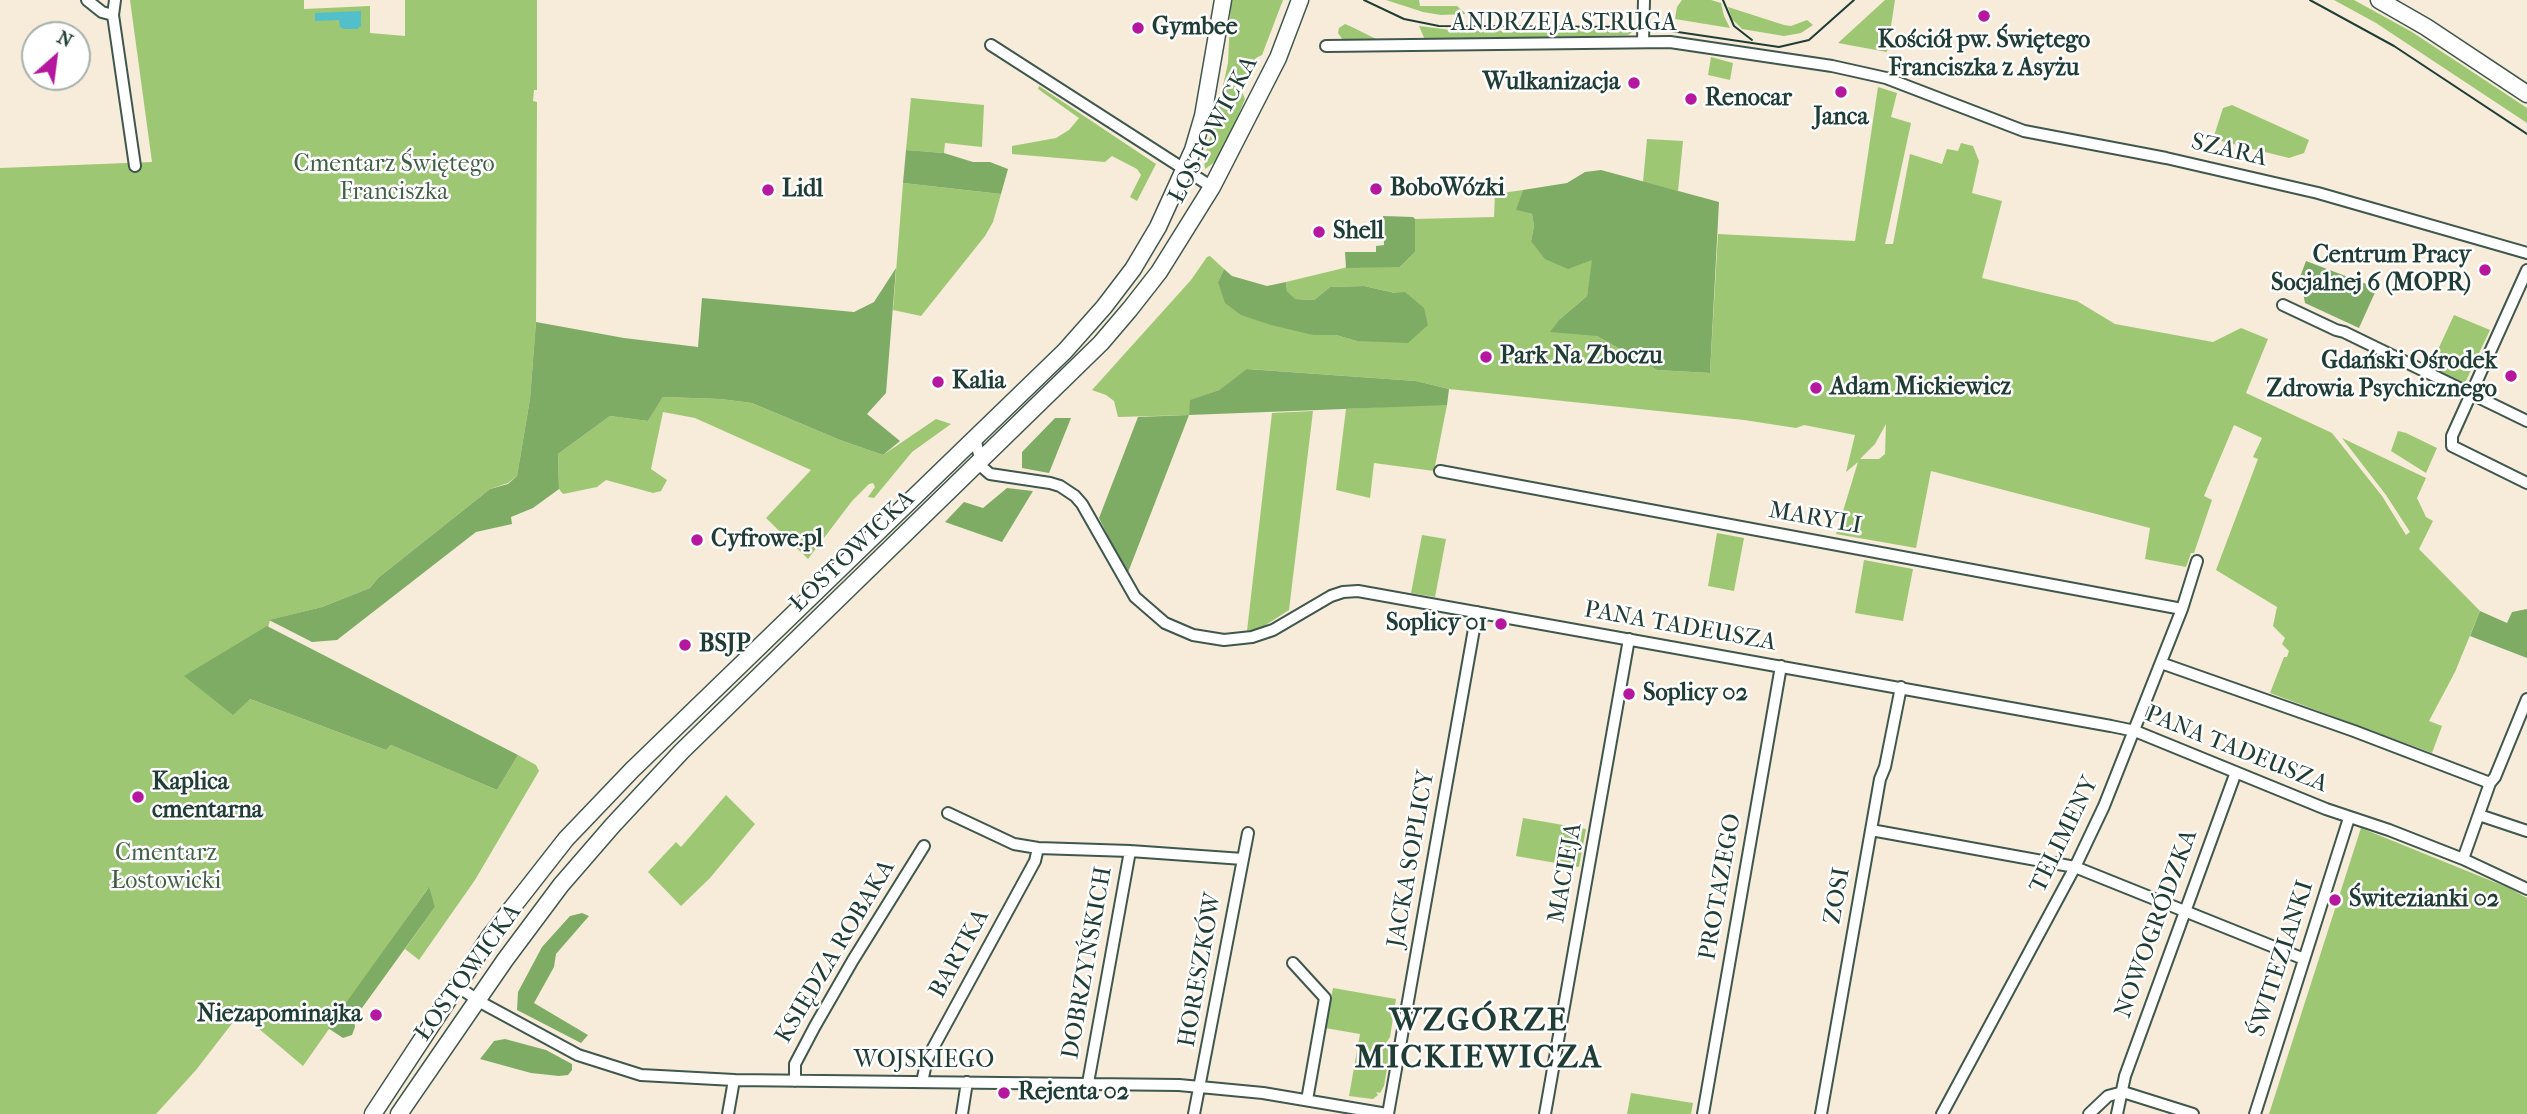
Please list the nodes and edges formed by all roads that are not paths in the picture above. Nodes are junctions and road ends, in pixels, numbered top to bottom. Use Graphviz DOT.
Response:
graph roads {
  1 [pos="87,0"];
  2 [pos="115,0"];
  3 [pos="1223,0"];
  4 [pos="1300,0"];
  5 [pos="1644,0"];
  6 [pos="2379,0"];
  7 [pos="2396,4"];
  8 [pos="113,15"];
  9 [pos="1643,41"];
  10 [pos="991,45"];
  11 [pos="1326,46"];
  12 [pos="1923,92"];
  13 [pos="2527,94"];
  14 [pos="135,166"];
  15 [pos="1185,170"];
  16 [pos="1212,187"];
  17 [pos="2527,253"];
  18 [pos="2527,270"];
  19 [pos="2283,305"];
  20 [pos="2471,394"];
  21 [pos="2527,421"];
  22 [pos="975,438"];
  23 [pos="980,460"];
  24 [pos="1440,471"];
  25 [pos="2527,483"];
  26 [pos="2197,561"];
  27 [pos="2182,609"];
  28 [pos="1477,612"];
  29 [pos="1629,639"];
  30 [pos="2161,663"];
  31 [pos="1781,666"];
  32 [pos="1901,687"];
  33 [pos="2527,699"];
  34 [pos="2134,731"];
  35 [pos="2236,772"];
  36 [pos="2490,783"];
  37 [pos="948,813"];
  38 [pos="2479,814"];
  39 [pos="2349,818"];
  40 [pos="1871,830"];
  41 [pos="2527,831"];
  42 [pos="1248,833"];
  43 [pos="923,846"];
  44 [pos="1038,848"];
  45 [pos="1130,851"];
  46 [pos="1243,859"];
  47 [pos="2463,859"];
  48 [pos="2075,867"];
  49 [pos="2527,889"];
  50 [pos="2184,911"];
  51 [pos="2304,959"];
  52 [pos="1293,962"];
  53 [pos="457,986"];
  54 [pos="477,999"];
  55 [pos="734,1080"];
  56 [pos="795,1081"];
  57 [pos="922,1082"];
  58 [pos="967,1082"];
  59 [pos="1088,1083"];
  60 [pos="1201,1086"];
  61 [pos="2123,1092"];
  62 [pos="1307,1100"];
  63 [pos="373,1114"];
  64 [pos="399,1114"];
  65 [pos="728,1114"];
  66 [pos="962,1114"];
  67 [pos="1194,1114"];
  68 [pos="1388,1114"];
  69 [pos="1545,1114"];
  70 [pos="1703,1114"];
  71 [pos="1821,1114"];
  72 [pos="1942,1114"];
  73 [pos="2089,1114"];
  74 [pos="2117,1114"];
  75 [pos="2193,1114"];
  76 [pos="2255,1114"];
  1 -- 8 [label="street"];
  2 -- 8 [label="street"];
  3 -- 15 [label="main road, ŁOSTOWICKA"];
  4 -- 16 [label="main road, ŁOSTOWICKA"];
  5 -- 9 [label="street"];
  6 -- 7 [label="main road"];
  7 -- 13 [label="main road"];
  8 -- 14 [label="street"];
  9 -- 11 [label="street, ANDRZEJA STRUGA"];
  9 -- 12 [label="street, ANDRZEJA STRUGA"];
  10 -- 15 [label="street"];
  12 -- 17 [label="street, SZARA"];
  15 -- 16 [label="street"];
  15 -- 22 [label="main road, ŁOSTOWICKA"];
  16 -- 23 [label="main road, ŁOSTOWICKA"];
  18 -- 20 [label="street"];
  19 -- 20 [label="street"];
  20 -- 21 [label="street"];
  20 -- 25 [label="street"];
  22 -- 23 [label="street"];
  22 -- 53 [label="main road, ŁOSTOWICKA"];
  23 -- 28 [label="street, PANA TADEUSZA"];
  23 -- 54 [label="main road, ŁOSTOWICKA"];
  24 -- 27 [label="street, MARYLI"];
  26 -- 27 [label="street, TELIMENY"];
  27 -- 30 [label="street, TELIMENY"];
  28 -- 29 [label="street, PANA TADEUSZA"];
  28 -- 68 [label="street, JACKA SOPLICY"];
  29 -- 31 [label="street, PANA TADEUSZA"];
  29 -- 69 [label="street, MACIEJA"];
  30 -- 34 [label="street, TELIMENY"];
  30 -- 36 [label="street"];
  31 -- 32 [label="street, PANA TADEUSZA"];
  31 -- 70 [label="street, PROTAZEGO"];
  32 -- 34 [label="street, PANA TADEUSZA"];
  32 -- 40 [label="street, ZOSI"];
  33 -- 36 [label="street"];
  34 -- 35 [label="street, PANA TADEUSZA"];
  34 -- 48 [label="street, TELIMENY"];
  35 -- 39 [label="street, PANA TADEUSZA"];
  35 -- 50 [label="street, NOWOGRÓDZKA"];
  36 -- 38 [label="street"];
  37 -- 44 [label="street"];
  38 -- 41 [label="street"];
  38 -- 47 [label="street"];
  39 -- 47 [label="street, PANA TADEUSZA"];
  39 -- 51 [label="street, ŚWITEZIANKI"];
  40 -- 48 [label="street"];
  40 -- 71 [label="street, ZOSI"];
  42 -- 46 [label="street, HORESZKÓW"];
  43 -- 56 [label="street, KSIĘDZA ROBAKA"];
  44 -- 45 [label="street"];
  44 -- 57 [label="street, BARTKA"];
  45 -- 46 [label="street"];
  45 -- 59 [label="street, DOBRZYŃSKICH"];
  46 -- 60 [label="street, HORESZKÓW"];
  47 -- 49 [label="street, PANA TADEUSZA"];
  48 -- 50 [label="street"];
  48 -- 72 [label="street, TELIMENY"];
  50 -- 51 [label="street"];
  50 -- 61 [label="street, NOWOGRÓDZKA"];
  51 -- 76 [label="street, ŚWITEZIANKI"];
  52 -- 62 [label="street"];
  53 -- 54 [label="street, WOJSKIEGO"];
  53 -- 63 [label="main road, ŁOSTOWICKA"];
  54 -- 55 [label="street, WOJSKIEGO"];
  54 -- 64 [label="main road, ŁOSTOWICKA"];
  55 -- 56 [label="street, WOJSKIEGO"];
  55 -- 65 [label="street"];
  56 -- 57 [label="street, WOJSKIEGO"];
  57 -- 58 [label="street, WOJSKIEGO"];
  58 -- 59 [label="street, WOJSKIEGO"];
  58 -- 66 [label="street"];
  59 -- 60 [label="street, WOJSKIEGO"];
  60 -- 62 [label="street, WOJSKIEGO"];
  60 -- 67 [label="street, HORESZKÓW"];
  61 -- 73 [label="street"];
  61 -- 74 [label="street, NOWOGRÓDZKA"];
  61 -- 75 [label="street"];
  62 -- 68 [label="street, WOJSKIEGO"];
}
